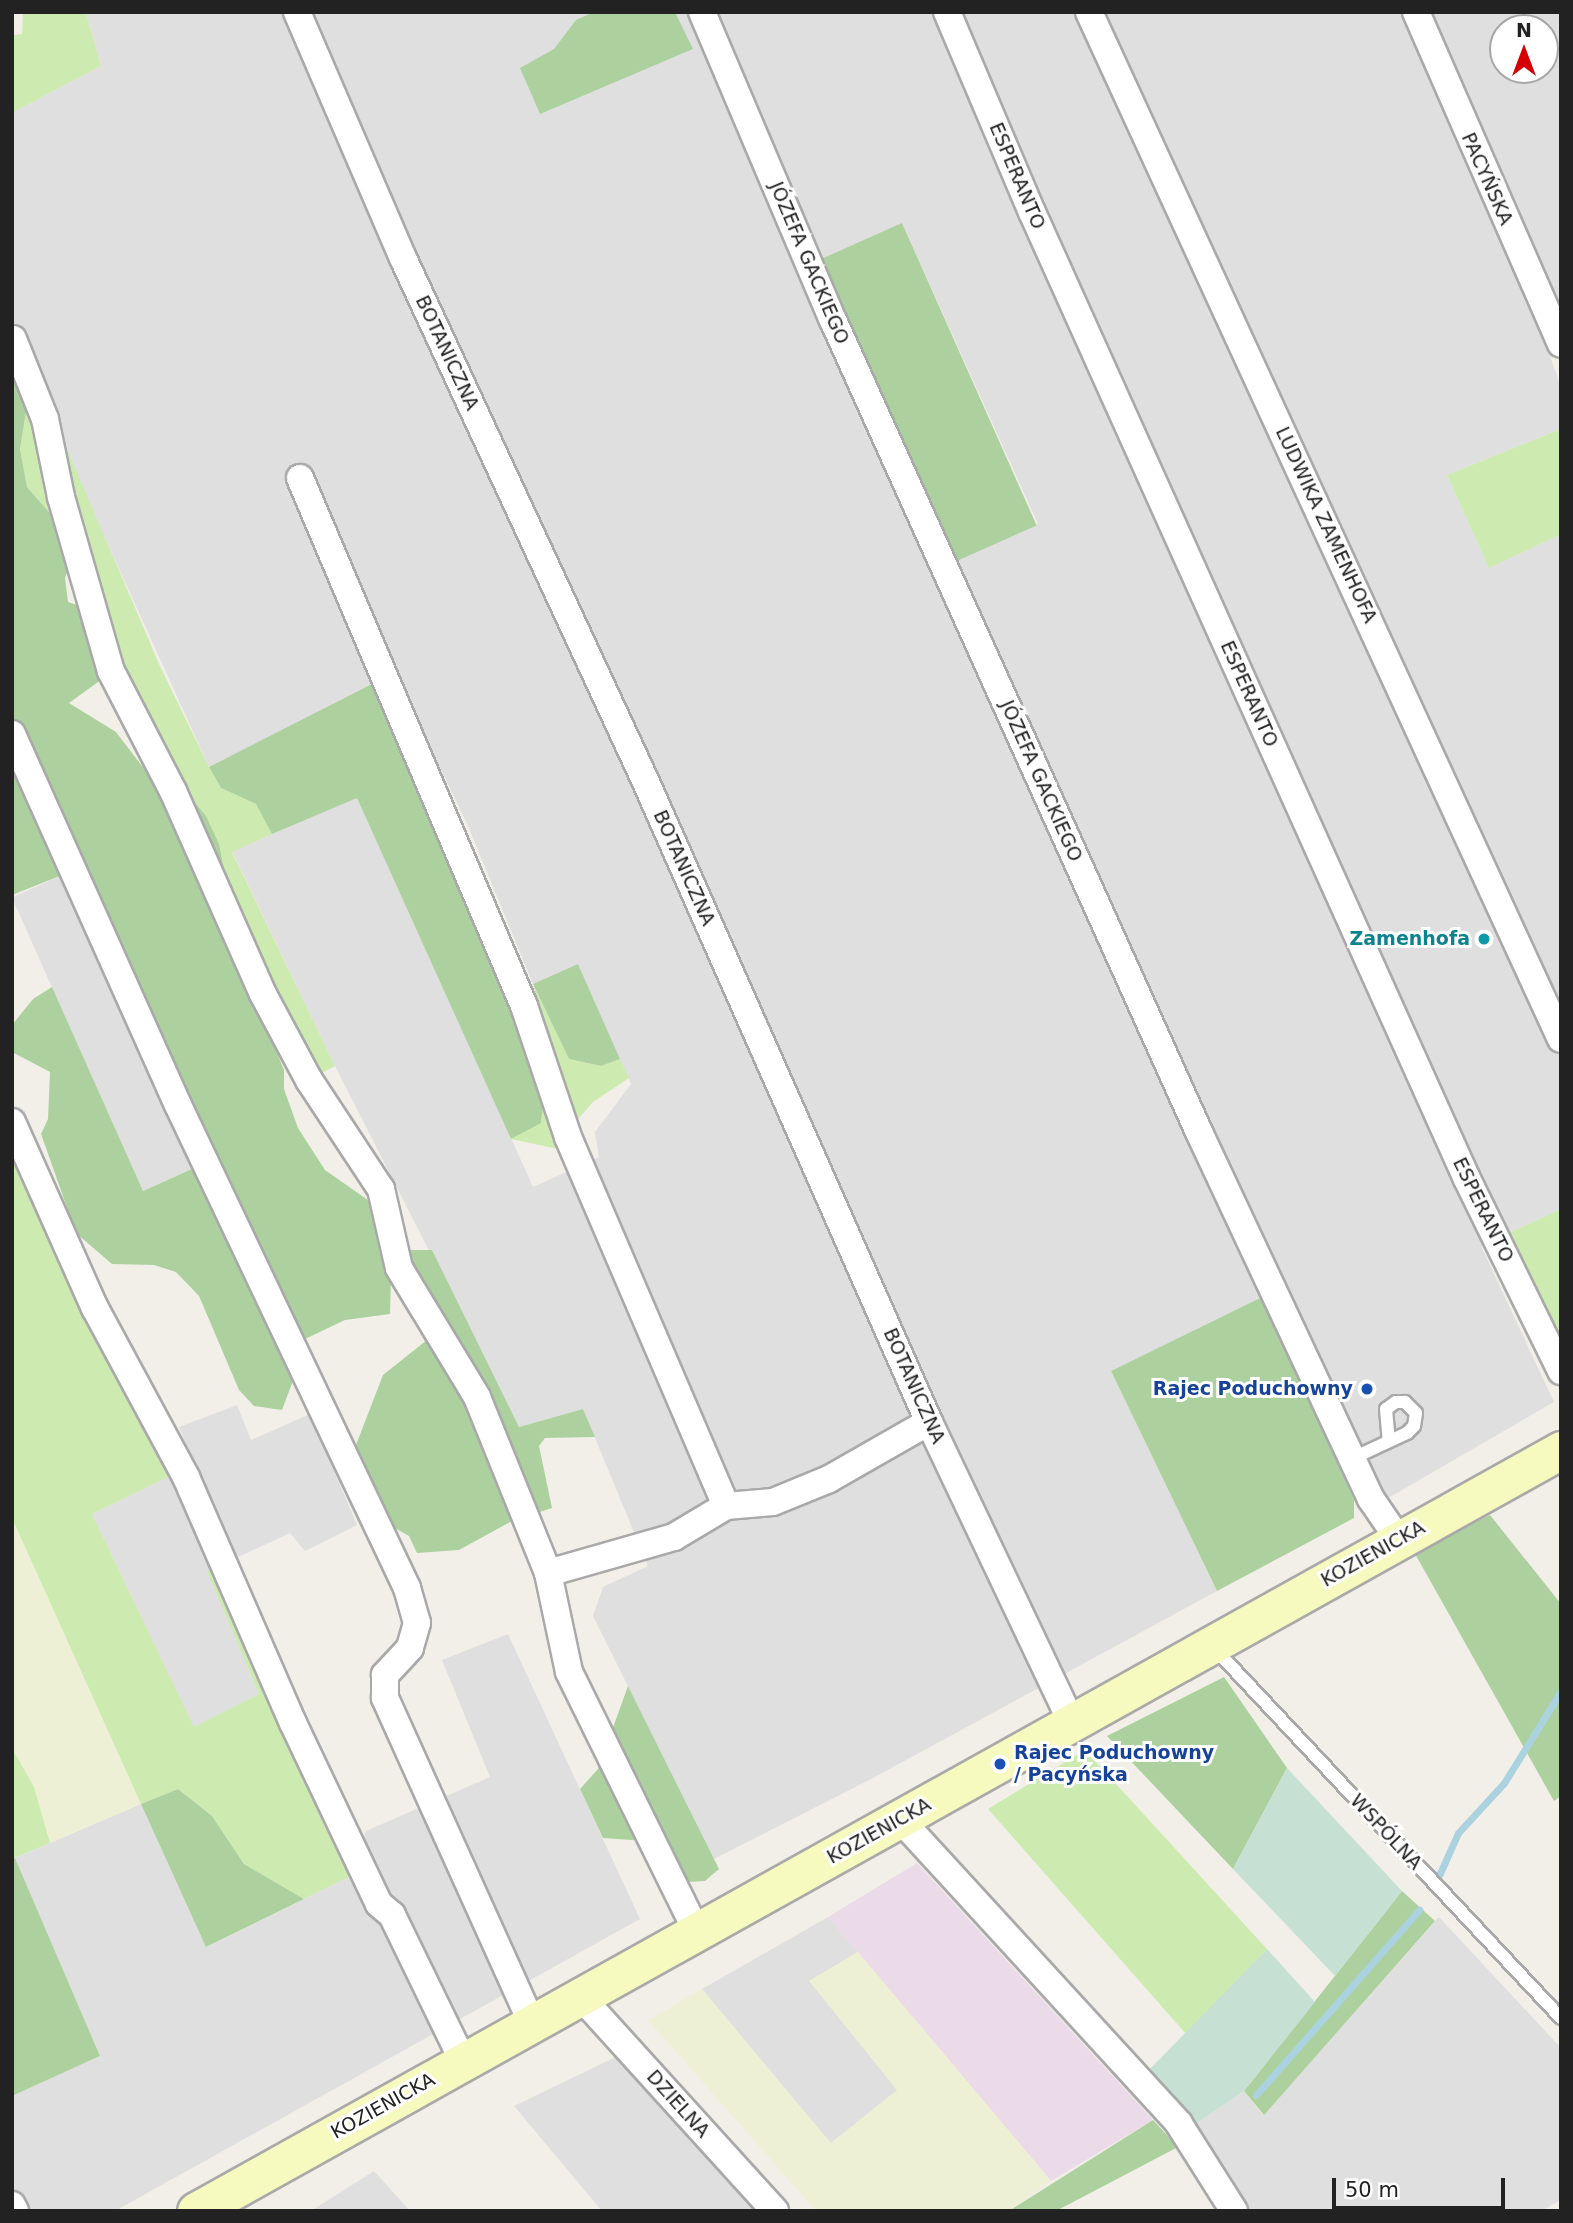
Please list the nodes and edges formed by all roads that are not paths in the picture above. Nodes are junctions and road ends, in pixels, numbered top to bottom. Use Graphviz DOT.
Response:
graph roads {
  1 [pos="297,12"];
  2 [pos="702,12"];
  3 [pos="947,12"];
  4 [pos="1089,12"];
  5 [pos="1416,12"];
  6 [pos="13,339"];
  7 [pos="1561,344"];
  8 [pos="300,478"];
  9 [pos="12,734"];
  10 [pos="1561,1039"];
  11 [pos="12,1122"];
  12 [pos="1561,1371"];
  13 [pos="929,1422"];
  14 [pos="1389,1441"];
  15 [pos="1561,1450"];
  16 [pos="1352,1459"];
  17 [pos="726,1506"];
  18 [pos="1399,1540"];
  19 [pos="548,1573"];
  20 [pos="1212,1645"];
  21 [pos="1072,1723"];
  22 [pos="900,1819"];
  23 [pos="697,1932"];
  24 [pos="581,1997"];
  25 [pos="1561,2018"];
  26 [pos="531,2024"];
  27 [pos="463,2061"];
  28 [pos="12,2206"];
  29 [pos="15,2211"];
  30 [pos="195,2211"];
  31 [pos="775,2211"];
  32 [pos="1234,2211"];
  1 -- 13 [label="street, BOTANICZNA"];
  2 -- 16 [label="street, JÓZEFA GACKIEGO"];
  3 -- 12 [label="street, ESPERANTO"];
  4 -- 10 [label="street, LUDWIKA ZAMENHOFA"];
  5 -- 7 [label="street, PACYŃSKA"];
  6 -- 19 [label="street"];
  8 -- 17 [label="street"];
  9 -- 26 [label="street"];
  11 -- 27 [label="street"];
  13 -- 17 [label="street"];
  13 -- 21 [label="street, BOTANICZNA"];
  14 -- 16 [label="lane"];
  15 -- 18 [label="main road, KOZIENICKA"];
  16 -- 18 [label="street, JÓZEFA GACKIEGO"];
  17 -- 19 [label="street"];
  18 -- 20 [label="main road, KOZIENICKA"];
  19 -- 23 [label="street"];
  20 -- 21 [label="main road, KOZIENICKA"];
  20 -- 25 [label="lane, WSPÓLNA"];
  21 -- 22 [label="main road, KOZIENICKA"];
  22 -- 23 [label="main road, KOZIENICKA"];
  22 -- 32 [label="street"];
  23 -- 24 [label="main road, KOZIENICKA"];
  24 -- 26 [label="main road, KOZIENICKA"];
  24 -- 31 [label="street, DZIELNA"];
  26 -- 27 [label="main road, KOZIENICKA"];
  27 -- 30 [label="main road, KOZIENICKA"];
  28 -- 29 [label="street"];
}
